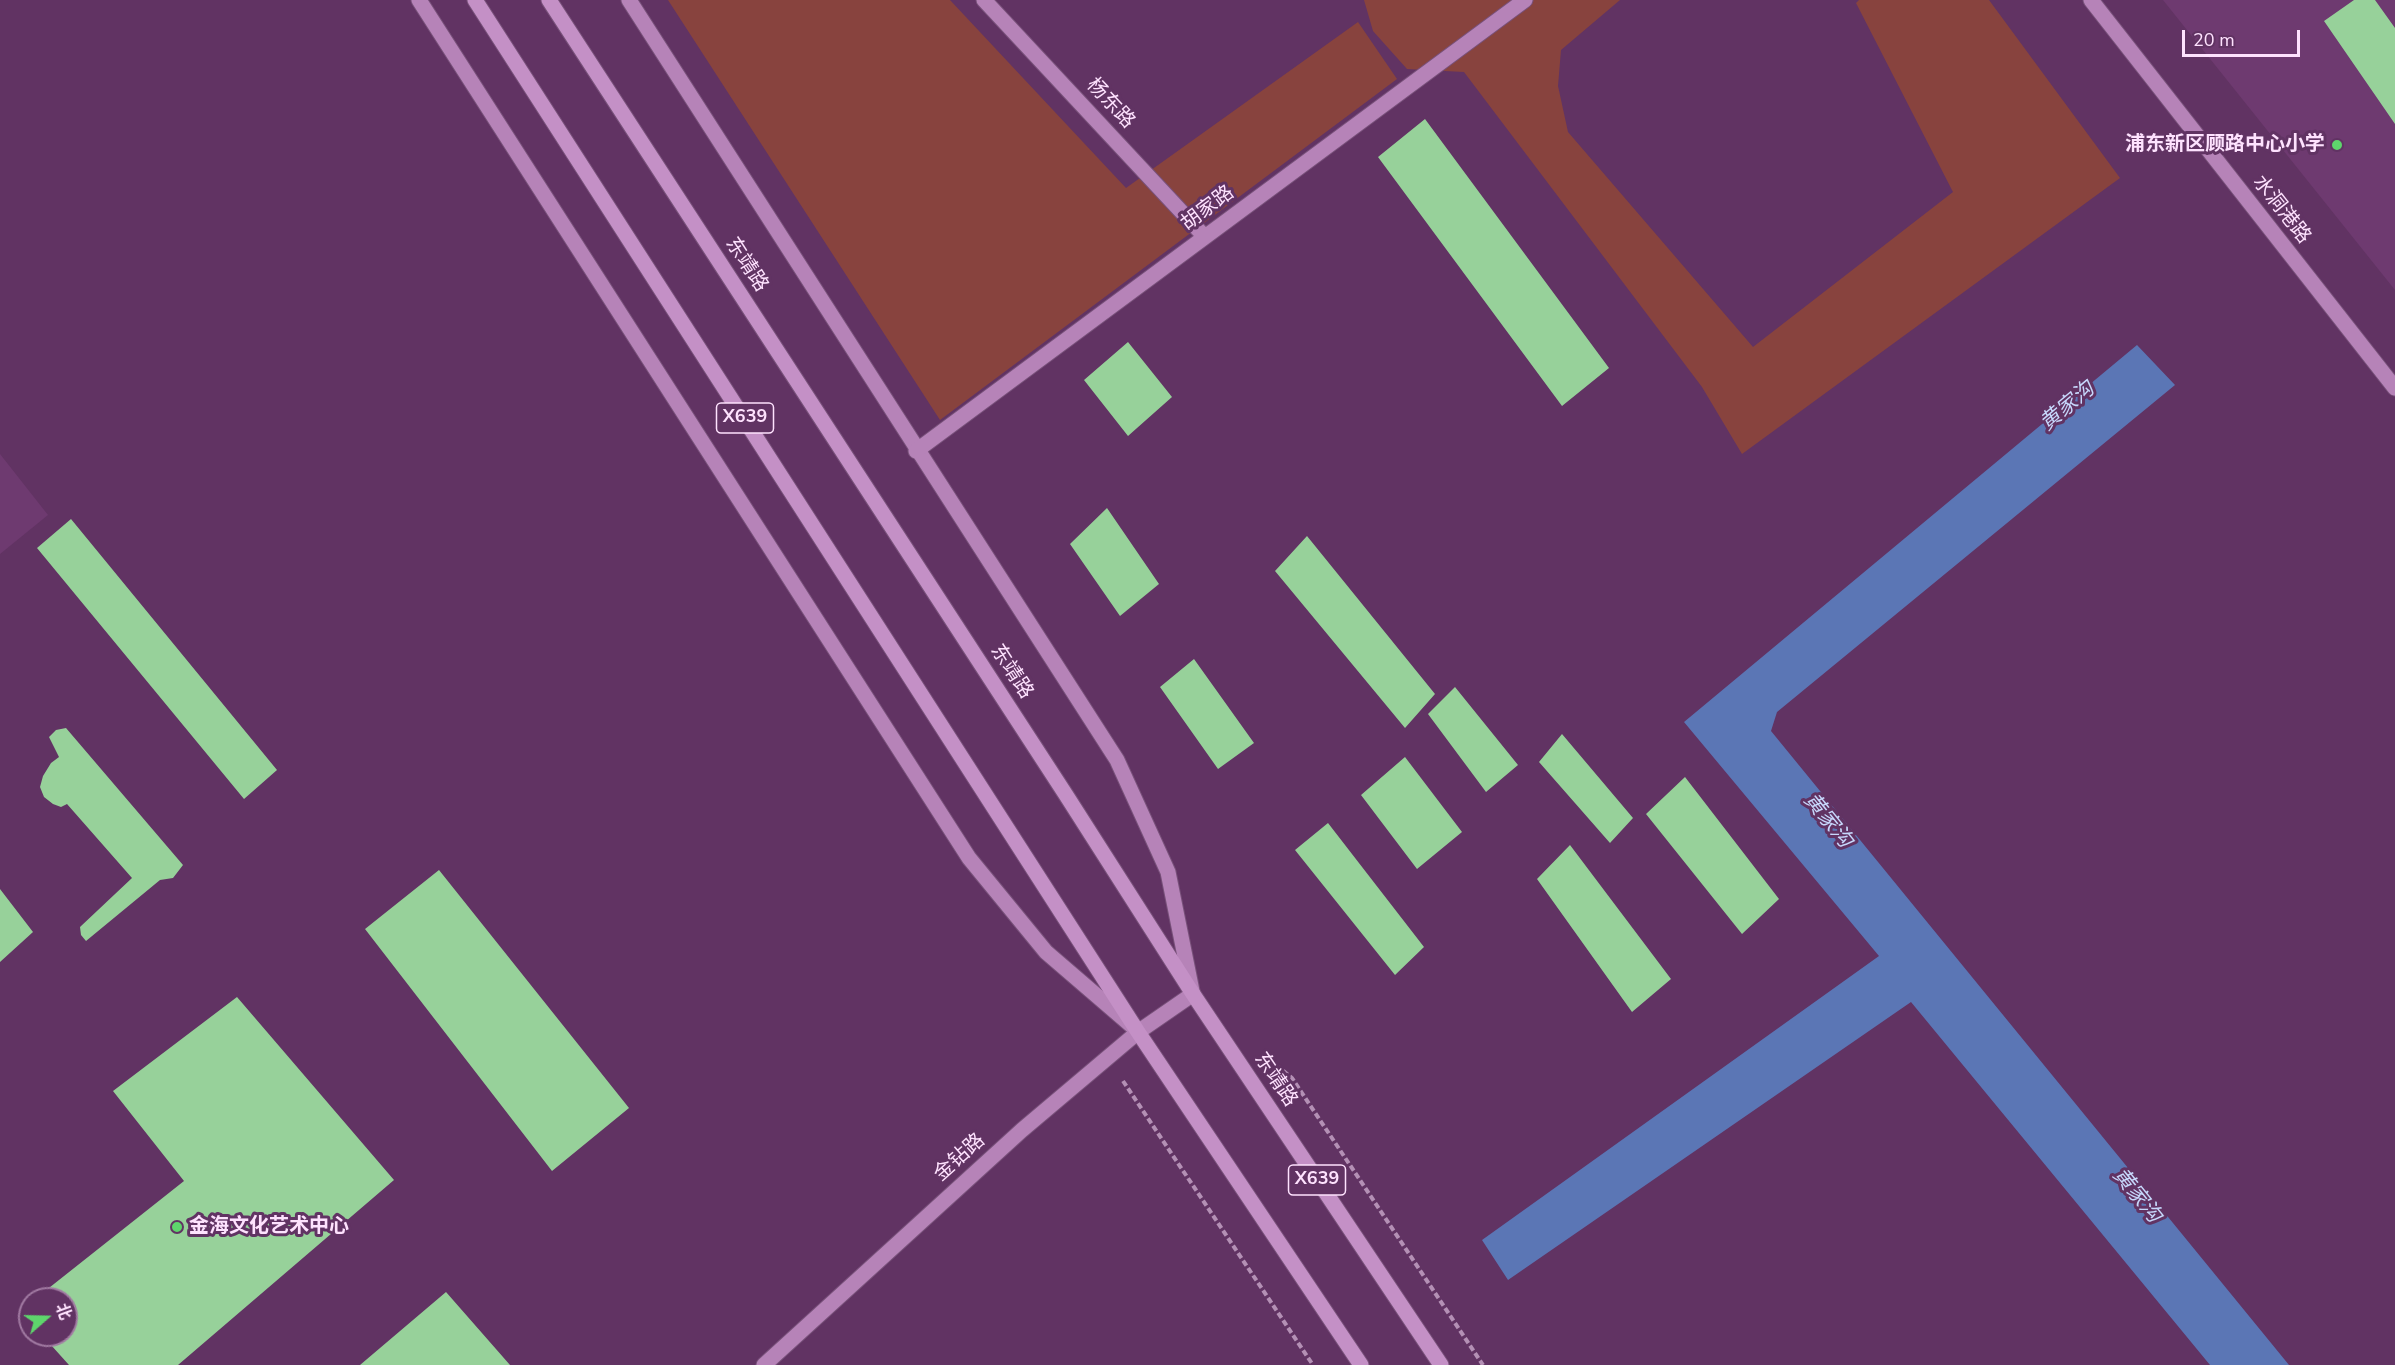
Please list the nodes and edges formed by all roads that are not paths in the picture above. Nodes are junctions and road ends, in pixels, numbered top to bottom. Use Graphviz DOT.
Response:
graph roads {
  1 [pos="419,0"];
  2 [pos="475,0"];
  3 [pos="549,0"];
  4 [pos="629,0"];
  5 [pos="984,0"];
  6 [pos="1525,0"];
  7 [pos="2091,0"];
  8 [pos="1205,237"];
  9 [pos="2395,388"];
  10 [pos="916,451"];
  11 [pos="1193,994"];
  12 [pos="1138,1032"];
  13 [pos="764,1365"];
  14 [pos="1361,1365"];
  15 [pos="1441,1365"];
  1 -- 12 [label="street"];
  2 -- 12 [label="main road, X639"];
  3 -- 11 [label="main road, 东靖路 / X639"];
  4 -- 10 [label="street"];
  5 -- 8 [label="street, 杨东路"];
  6 -- 8 [label="street, 胡家路"];
  7 -- 9 [label="street, 水洞港路"];
  8 -- 10 [label="street, 胡家路"];
  10 -- 11 [label="street"];
  11 -- 12 [label="street, 金钻路"];
  11 -- 15 [label="main road, 东靖路 / X639"];
  12 -- 13 [label="street, 金钻路"];
  12 -- 14 [label="main road, X639"];
}
